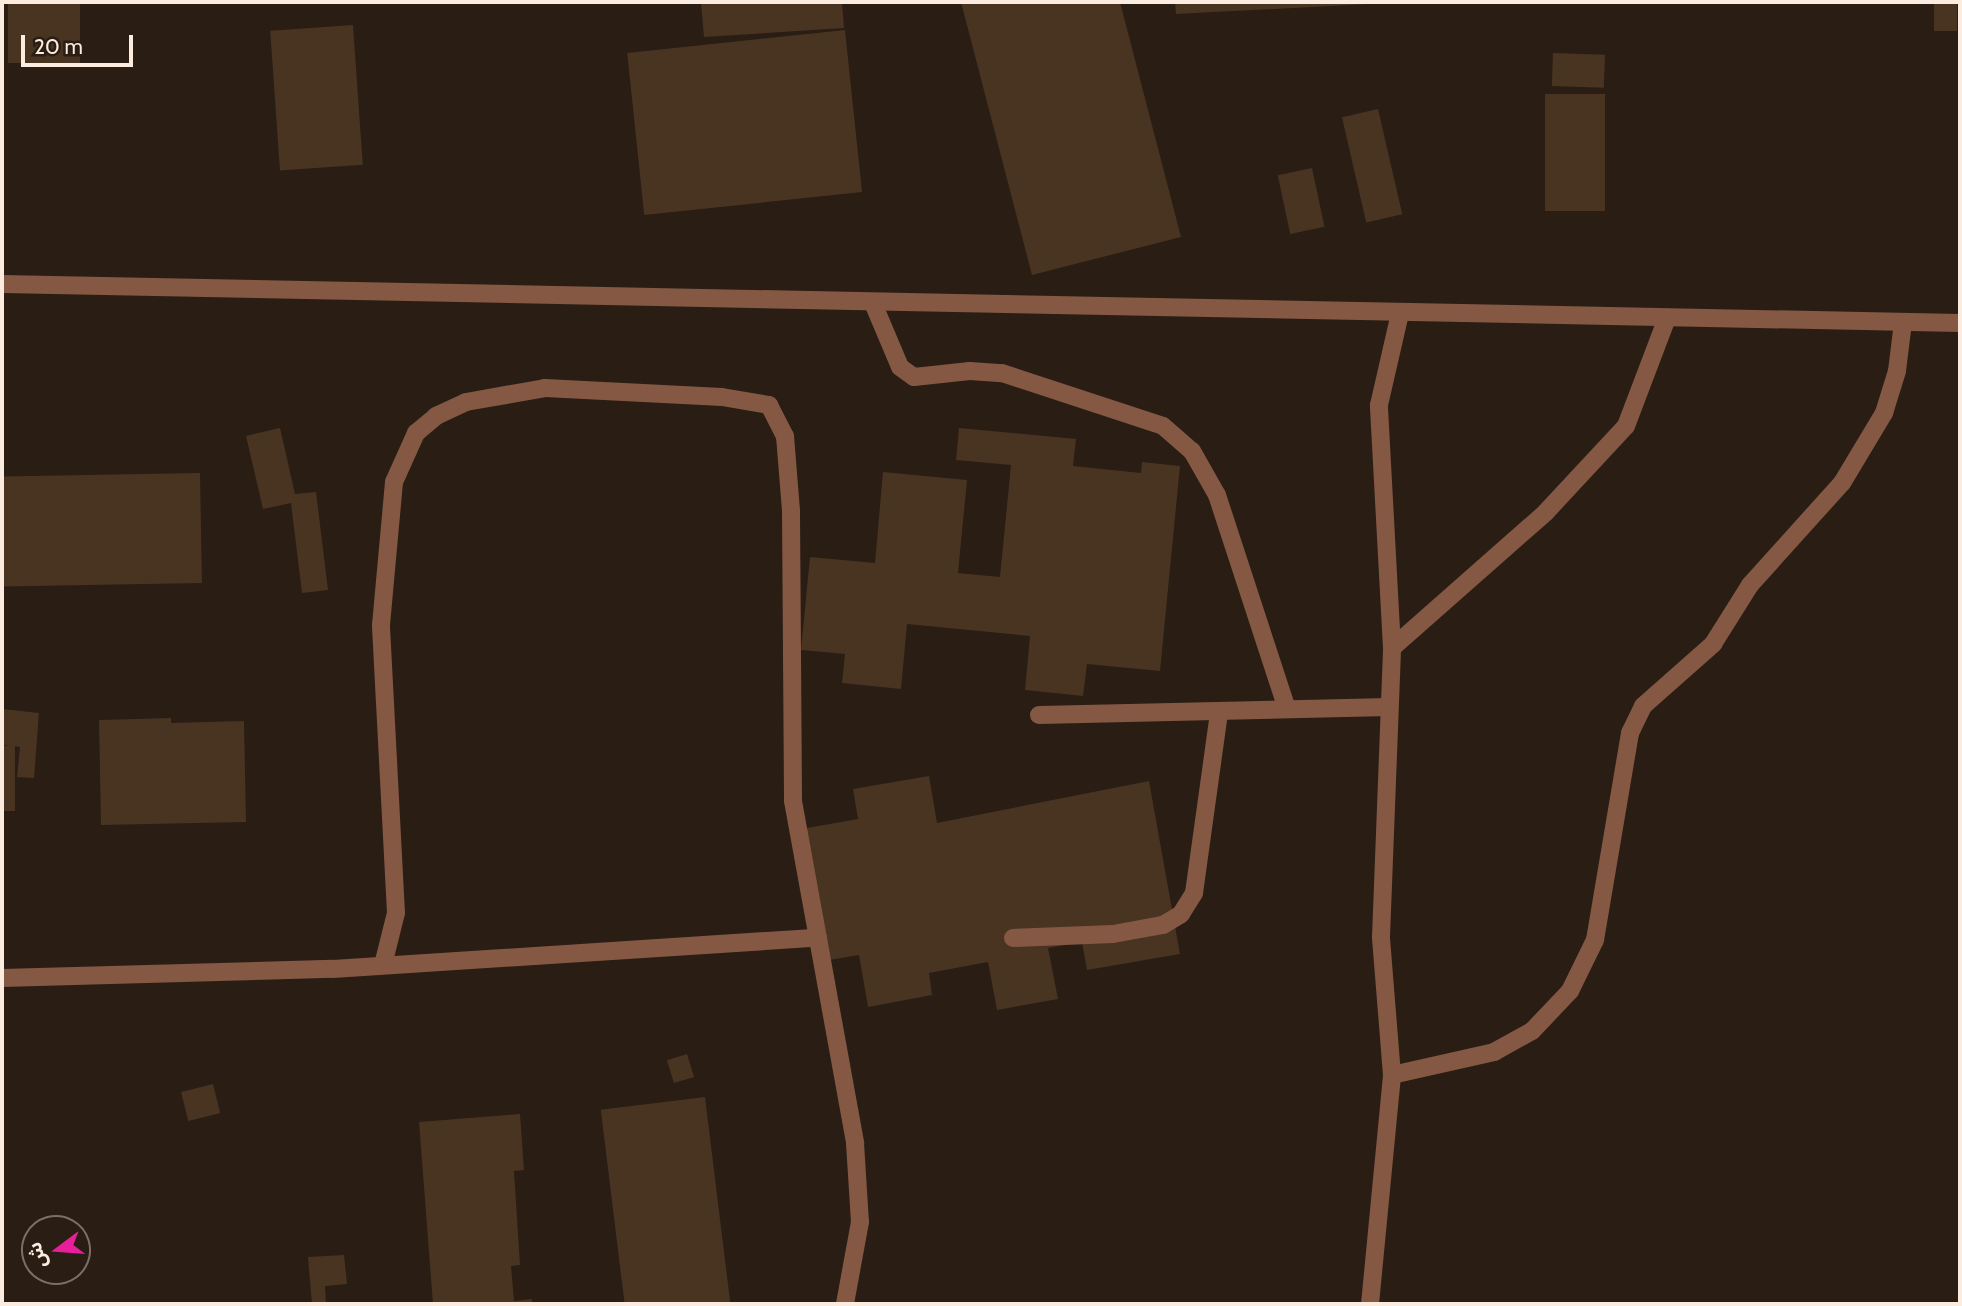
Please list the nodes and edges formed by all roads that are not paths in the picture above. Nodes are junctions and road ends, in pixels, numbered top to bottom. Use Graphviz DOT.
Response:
graph roads {
  1 [pos="2,284"];
  2 [pos="873,303"];
  3 [pos="1400,313"];
  4 [pos="1667,318"];
  5 [pos="1903,322"];
  6 [pos="1960,323"];
  7 [pos="1392,648"];
  8 [pos="1389,706"];
  9 [pos="1287,709"];
  10 [pos="1219,713"];
  11 [pos="1038,715"];
  12 [pos="818,938"];
  13 [pos="1013,939"];
  14 [pos="383,965"];
  15 [pos="2,978"];
  16 [pos="1392,1075"];
  17 [pos="845,1304"];
  18 [pos="1370,1304"];
  1 -- 2 [label="street"];
  2 -- 3 [label="street"];
  2 -- 9 [label="street"];
  3 -- 4 [label="street"];
  3 -- 7 [label="street"];
  4 -- 5 [label="street"];
  4 -- 7 [label="street"];
  5 -- 6 [label="street"];
  5 -- 16 [label="street"];
  7 -- 8 [label="street"];
  8 -- 9 [label="street"];
  8 -- 16 [label="street"];
  9 -- 10 [label="street"];
  10 -- 11 [label="street"];
  10 -- 13 [label="street"];
  12 -- 14 [label="street"];
  12 -- 14 [label="street"];
  12 -- 17 [label="street"];
  14 -- 15 [label="street"];
  16 -- 18 [label="street"];
}
